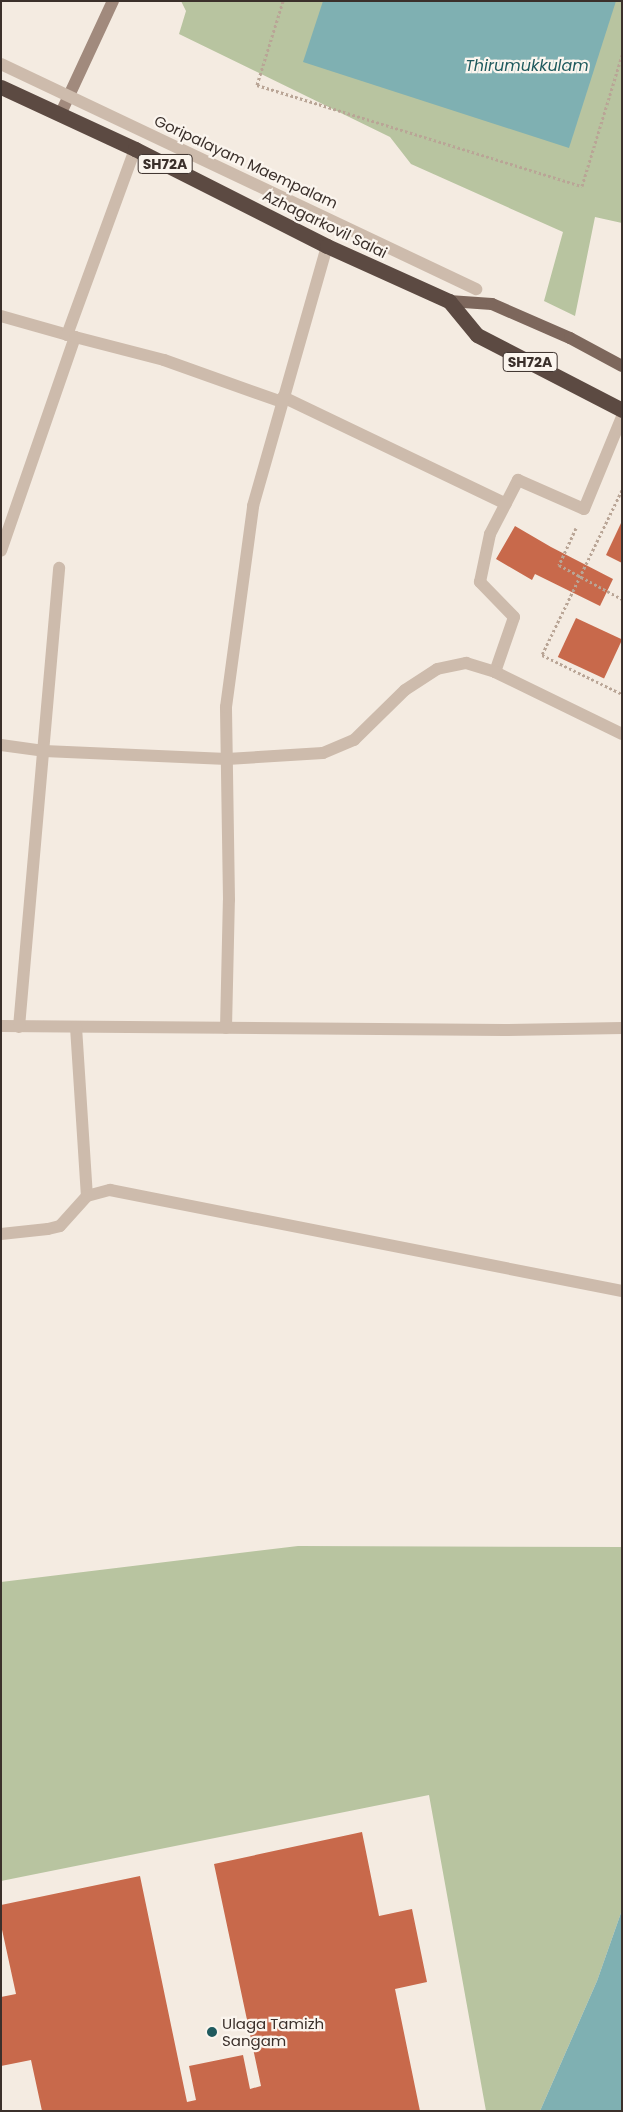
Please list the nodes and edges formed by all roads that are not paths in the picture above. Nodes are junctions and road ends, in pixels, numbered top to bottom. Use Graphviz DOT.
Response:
graph roads {
  1 [pos="113,1"];
  2 [pos="1,64"];
  3 [pos="1,87"];
  4 [pos="60,115"];
  5 [pos="135,149"];
  6 [pos="327,246"];
  7 [pos="476,289"];
  8 [pos="449,301"];
  9 [pos="1,316"];
  10 [pos="71,336"];
  11 [pos="622,366"];
  12 [pos="283,400"];
  13 [pos="622,410"];
  14 [pos="622,417"];
  15 [pos="506,504"];
  16 [pos="1,551"];
  17 [pos="59,568"];
  18 [pos="495,672"];
  19 [pos="622,734"];
  20 [pos="1,745"];
  21 [pos="44,751"];
  22 [pos="227,759"];
  23 [pos="1,1026"];
  24 [pos="19,1027"];
  25 [pos="76,1027"];
  26 [pos="226,1028"];
  27 [pos="622,1028"];
  28 [pos="87,1196"];
  29 [pos="1,1234"];
  30 [pos="622,1291"];
  1 -- 4 [label="street"];
  2 -- 7 [label="street, Goripalayam Maempalam, bridge"];
  3 -- 4 [label="highway, Azhagarkovil Salai / SH72A"];
  4 -- 5 [label="highway, Azhagarkovil Salai / SH72A"];
  5 -- 6 [label="highway, Azhagarkovil Salai / SH72A"];
  5 -- 10 [label="street"];
  6 -- 8 [label="highway, Azhagarkovil Salai / SH72A"];
  6 -- 12 [label="street"];
  8 -- 11 [label="main road"];
  8 -- 13 [label="highway, Azhagarkovil Salai / SH72A"];
  9 -- 10 [label="street"];
  10 -- 12 [label="street"];
  10 -- 16 [label="street"];
  12 -- 15 [label="street"];
  12 -- 22 [label="street"];
  14 -- 15 [label="street"];
  15 -- 18 [label="street"];
  17 -- 21 [label="street"];
  18 -- 19 [label="street"];
  18 -- 22 [label="street"];
  20 -- 21 [label="street"];
  21 -- 22 [label="street"];
  21 -- 24 [label="street"];
  22 -- 26 [label="street"];
  23 -- 24 [label="street"];
  24 -- 25 [label="street"];
  25 -- 26 [label="street"];
  25 -- 28 [label="street"];
  26 -- 27 [label="street"];
  28 -- 29 [label="street"];
  28 -- 30 [label="street"];
}
